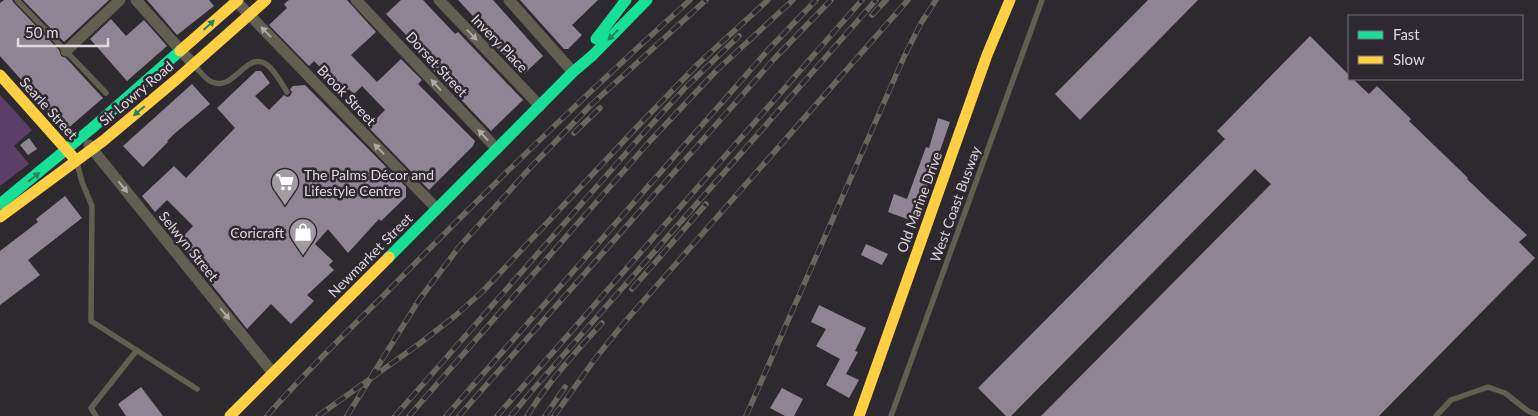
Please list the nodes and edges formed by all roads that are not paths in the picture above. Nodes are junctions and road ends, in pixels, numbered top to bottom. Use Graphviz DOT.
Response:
graph roads {
  1 [pos="17,0"];
  2 [pos="120,0"];
  3 [pos="136,0"];
  4 [pos="266,0"];
  5 [pos="356,0"];
  6 [pos="439,0"];
  7 [pos="509,0"];
  8 [pos="647,0"];
  9 [pos="1010,0"];
  10 [pos="1042,0"];
  11 [pos="237,1"];
  12 [pos="624,1"];
  13 [pos="249,15"];
  14 [pos="181,50"];
  15 [pos="66,51"];
  16 [pos="194,64"];
  17 [pos="572,72"];
  18 [pos="0,75"];
  19 [pos="287,92"];
  20 [pos="106,93"];
  21 [pos="540,106"];
  22 [pos="82,137"];
  23 [pos="92,149"];
  24 [pos="497,149"];
  25 [pos="67,150"];
  26 [pos="76,161"];
  27 [pos="0,204"];
  28 [pos="437,209"];
  29 [pos="0,217"];
  30 [pos="137,350"];
  31 [pos="272,374"];
  32 [pos="197,389"];
  33 [pos="1538,415"];
  34 [pos="96,416"];
  35 [pos="230,416"];
  36 [pos="859,416"];
  37 [pos="891,416"];
  38 [pos="1436,416"];
  1 -- 15 [label="lane"];
  2 -- 15 [label="street"];
  3 -- 14 [label="street"];
  4 -- 13 [label="main road, Sir Lowry Road"];
  24 -- 5 [label="street, Dorset Street, one-way"];
  6 -- 21 [label="street, Invery Place, one-way"];
  7 -- 17 [label="street"];
  8 -- 17 [label="main road, Newmarket Street, one-way"];
  9 -- 36 [label="main road, Old Marine Drive"];
  10 -- 37 [label="lane, West Coast Busway"];
  11 -- 13 [label="street, Brook Street"];
  14 -- 11 [label="main road, Sir Lowry Road, one-way"];
  12 -- 17 [label="main road, Newmarket Street"];
  13 -- 16 [label="main road, Sir Lowry Road"];
  28 -- 13 [label="street, Brook Street, one-way"];
  14 -- 16 [label="street"];
  14 -- 22 [label="main road, Sir Lowry Road"];
  15 -- 20 [label="lane"];
  16 -- 19 [label="lane"];
  16 -- 23 [label="main road, Sir Lowry Road, one-way"];
  17 -- 21 [label="main road, Newmarket Street"];
  18 -- 25 [label="main road, Searle Street"];
  21 -- 24 [label="main road, Newmarket Street"];
  22 -- 23 [label="street, Selwyn Street"];
  22 -- 25 [label="main road, Sir Lowry Road"];
  23 -- 26 [label="main road, Sir Lowry Road"];
  23 -- 31 [label="street, Selwyn Street, one-way"];
  24 -- 28 [label="main road, Newmarket Street"];
  25 -- 26 [label="main road, Searle Street"];
  27 -- 25 [label="main road, Sir Lowry Road, one-way"];
  26 -- 29 [label="main road, Sir Lowry Road"];
  26 -- 30 [label="lane"];
  28 -- 31 [label="main road, Newmarket Street"];
  30 -- 32 [label="lane"];
  30 -- 34 [label="lane"];
  31 -- 35 [label="main road, Newmarket Street"];
  33 -- 38 [label="lane"];
}
